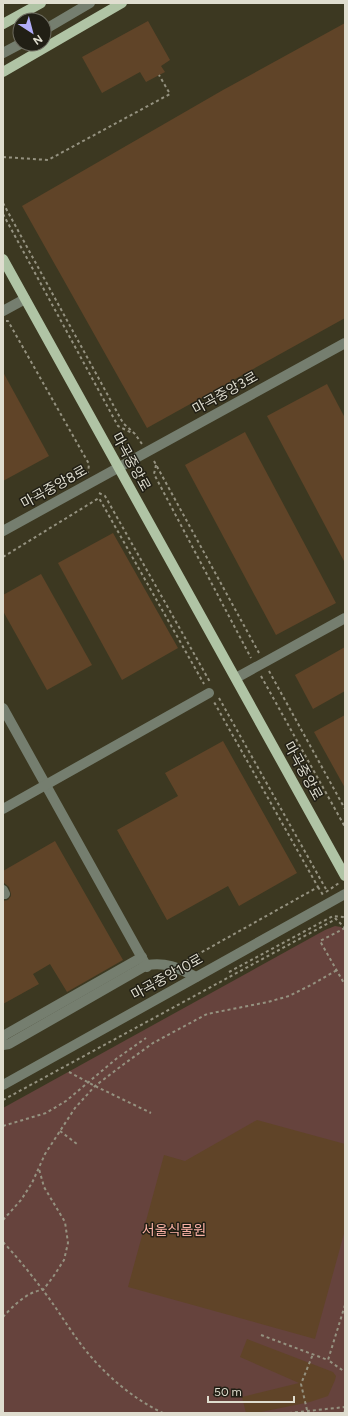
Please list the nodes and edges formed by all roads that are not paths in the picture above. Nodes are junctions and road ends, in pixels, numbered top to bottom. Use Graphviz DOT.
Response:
graph roads {
  1 [pos="41,3"];
  2 [pos="90,3"];
  3 [pos="122,3"];
  4 [pos="3,24"];
  5 [pos="52,25"];
  6 [pos="12,48"];
  7 [pos="3,53"];
  8 [pos="3,72"];
  9 [pos="3,259"];
  10 [pos="25,299"];
  11 [pos="3,311"];
  12 [pos="345,343"];
  13 [pos="118,467"];
  14 [pos="3,531"];
  15 [pos="345,618"];
  16 [pos="236,678"];
  17 [pos="209,693"];
  18 [pos="3,708"];
  19 [pos="46,785"];
  20 [pos="3,809"];
  21 [pos="345,876"];
  22 [pos="345,894"];
  23 [pos="145,963"];
  24 [pos="196,977"];
  25 [pos="3,1036"];
  26 [pos="3,1045"];
  27 [pos="3,1085"];
  1 -- 4 [label="main road"];
  2 -- 5 [label="street"];
  3 -- 8 [label="main road"];
  6 -- 7 [label="street"];
  9 -- 10 [label="main road, 마곡중앙로"];
  10 -- 11 [label="street"];
  10 -- 13 [label="main road, 마곡중앙로"];
  12 -- 13 [label="street, 마곡중앙3로"];
  13 -- 14 [label="street, 마곡중앙8로"];
  13 -- 16 [label="main road, 마곡중앙로"];
  15 -- 16 [label="street"];
  16 -- 21 [label="main road, 마곡중앙로"];
  17 -- 19 [label="street"];
  18 -- 19 [label="street"];
  19 -- 20 [label="street"];
  19 -- 23 [label="street"];
  22 -- 24 [label="street, 마곡중앙10로"];
  23 -- 24 [label="street"];
  23 -- 25 [label="street"];
  23 -- 26 [label="street"];
  24 -- 27 [label="street, 마곡중앙10로"];
}
